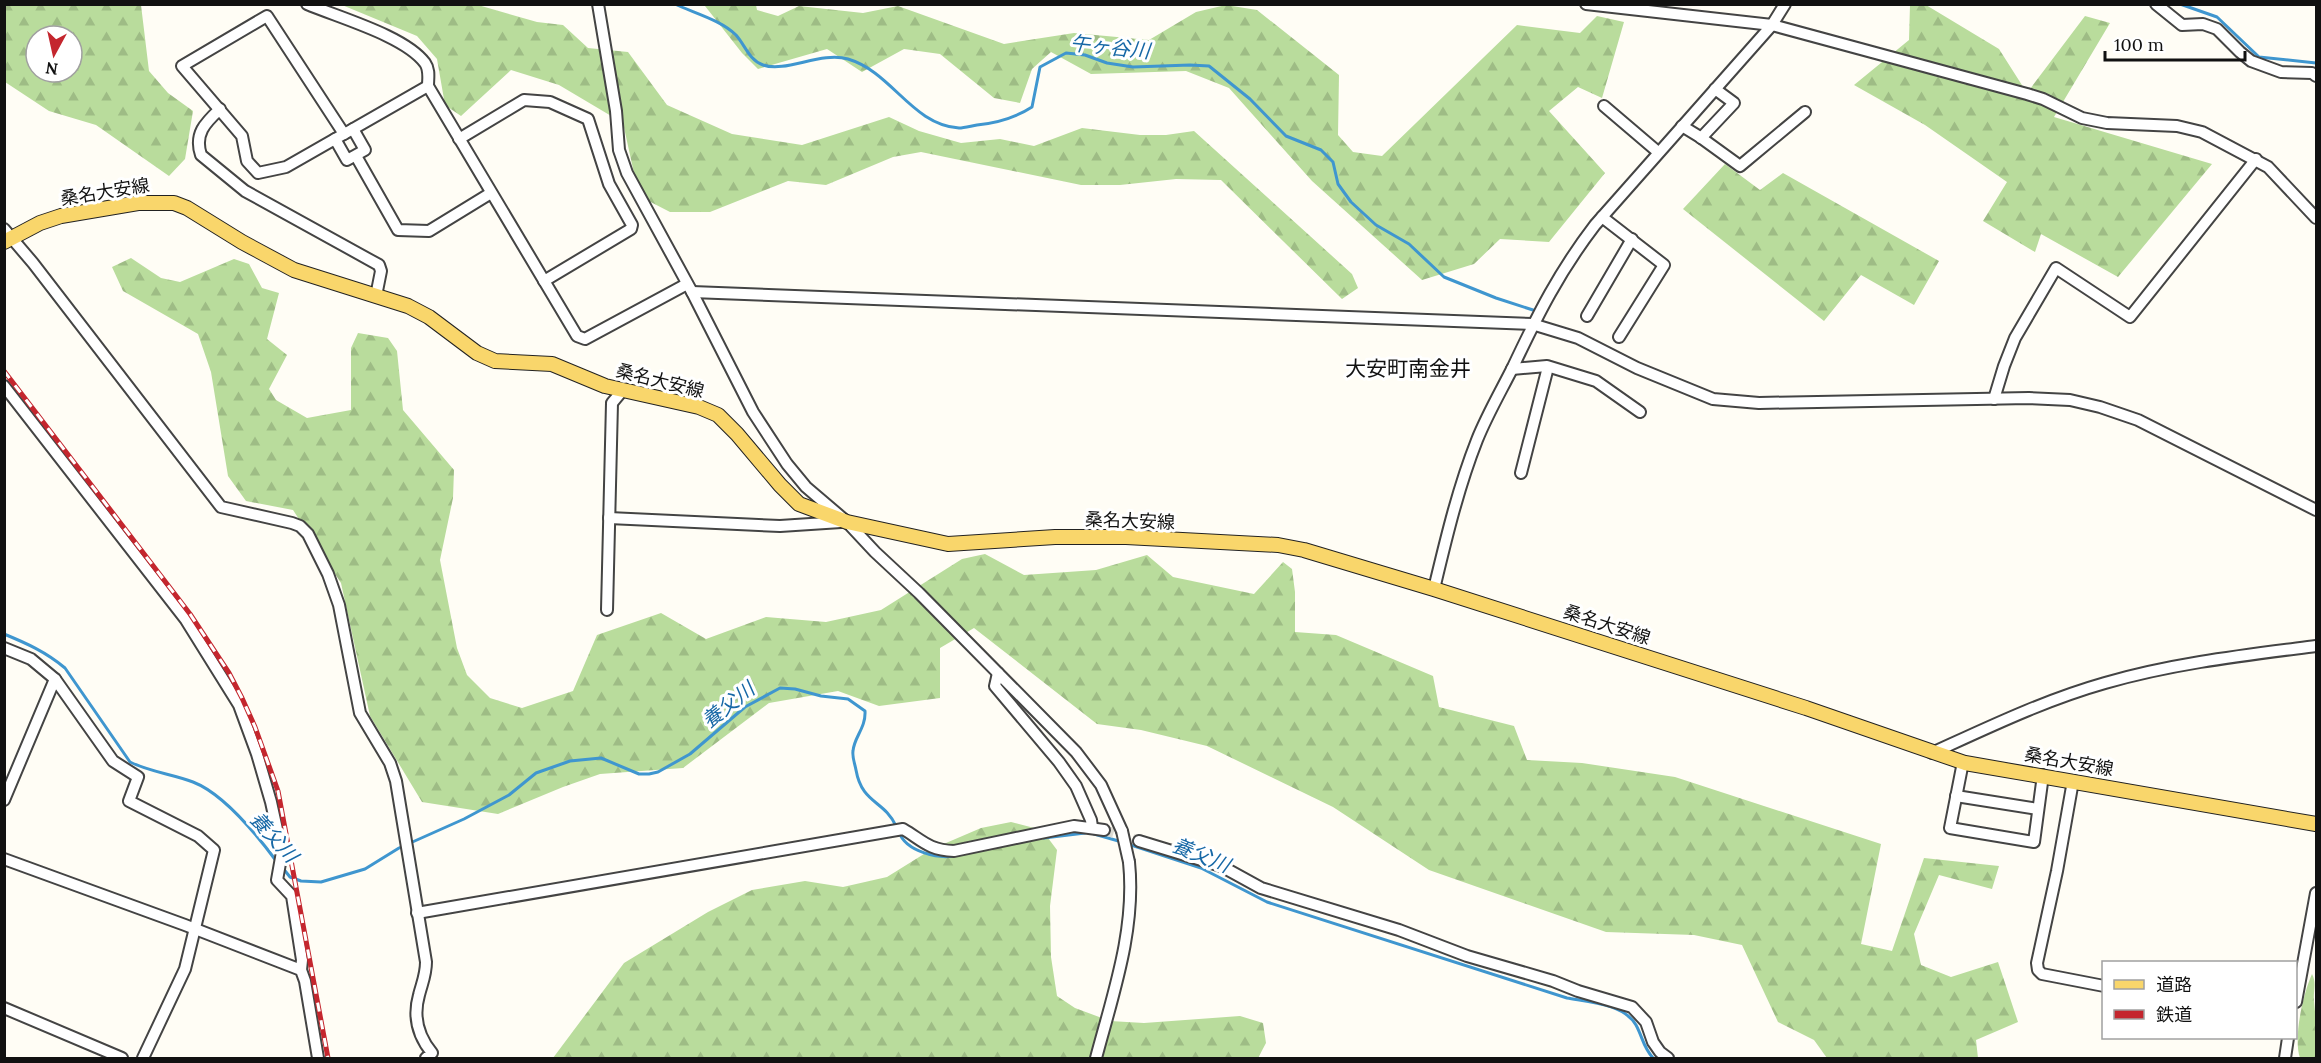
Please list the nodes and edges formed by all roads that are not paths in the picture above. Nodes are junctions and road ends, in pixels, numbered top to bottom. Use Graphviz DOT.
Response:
graph roads {
  1 [pos="307,4"];
  2 [pos="598,4"];
  3 [pos="1586,4"];
  4 [pos="1785,4"];
  5 [pos="2156,4"];
  6 [pos="1772,25"];
  7 [pos="2316,76"];
  8 [pos="428,86"];
  9 [pos="1715,89"];
  10 [pos="1605,106"];
  11 [pos="220,109"];
  12 [pos="1805,112"];
  13 [pos="1682,126"];
  14 [pos="344,134"];
  15 [pos="1701,138"];
  16 [pos="459,139"];
  17 [pos="1658,153"];
  18 [pos="356,156"];
  19 [pos="2256,159"];
  20 [pos="491,193"];
  21 [pos="1602,217"];
  22 [pos="2316,218"];
  23 [pos="7,236"];
  24 [pos="1632,239"];
  25 [pos="544,281"];
  26 [pos="689,288"];
  27 [pos="376,296"];
  28 [pos="1587,316"];
  29 [pos="1532,324"];
  30 [pos="1619,337"];
  31 [pos="1548,367"];
  32 [pos="1512,369"];
  33 [pos="4,386"];
  34 [pos="622,391"];
  35 [pos="1994,399"];
  36 [pos="1640,412"];
  37 [pos="1521,473"];
  38 [pos="2316,510"];
  39 [pos="609,518"];
  40 [pos="847,522"];
  41 [pos="1434,589"];
  42 [pos="607,610"];
  43 [pos="2316,646"];
  44 [pos="4,648"];
  45 [pos="1002,677"];
  46 [pos="56,680"];
  47 [pos="1932,753"];
  48 [pos="1963,762"];
  49 [pos="2043,775"];
  50 [pos="2073,780"];
  51 [pos="1956,796"];
  52 [pos="4,800"];
  53 [pos="2038,808"];
  54 [pos="2316,824"];
  55 [pos="1092,827"];
  56 [pos="1104,830"];
  57 [pos="1139,841"];
  58 [pos="4,859"];
  59 [pos="2316,893"];
  60 [pos="417,913"];
  61 [pos="196,929"];
  62 [pos="301,970"];
  63 [pos="2102,986"];
  64 [pos="2297,992"];
  65 [pos="4,1008"];
  66 [pos="2288,1039"];
  67 [pos="143,1058"];
  68 [pos="122,1059"];
  69 [pos="155,1059"];
  70 [pos="318,1059"];
  71 [pos="426,1059"];
  72 [pos="1096,1059"];
  73 [pos="1668,1059"];
  74 [pos="2285,1059"];
  1 -- 8 [label="street"];
  2 -- 26 [label="street"];
  3 -- 6 [label="street"];
  4 -- 6 [label="street"];
  5 -- 7 [label="street"];
  6 -- 9 [label="street"];
  6 -- 19 [label="street"];
  8 -- 14 [label="street"];
  8 -- 16 [label="street"];
  9 -- 13 [label="street"];
  9 -- 15 [label="street"];
  10 -- 17 [label="street"];
  11 -- 14 [label="street"];
  11 -- 14 [label="street"];
  11 -- 27 [label="street"];
  12 -- 15 [label="street"];
  13 -- 15 [label="street"];
  13 -- 17 [label="street"];
  14 -- 18 [label="street"];
  14 -- 18 [label="street"];
  16 -- 20 [label="street"];
  16 -- 25 [label="street"];
  17 -- 21 [label="street"];
  18 -- 20 [label="street"];
  19 -- 22 [label="street"];
  19 -- 35 [label="street"];
  20 -- 25 [label="street"];
  21 -- 24 [label="street"];
  21 -- 29 [label="street"];
  23 -- 27 [label="main road, 桑名大安線"];
  23 -- 60 [label="street"];
  24 -- 28 [label="street"];
  24 -- 30 [label="street"];
  25 -- 26 [label="street"];
  26 -- 29 [label="street"];
  26 -- 40 [label="street"];
  27 -- 34 [label="main road, 桑名大安線"];
  29 -- 32 [label="street"];
  29 -- 35 [label="street"];
  31 -- 32 [label="street"];
  31 -- 36 [label="street"];
  31 -- 37 [label="street"];
  32 -- 41 [label="street"];
  33 -- 62 [label="street"];
  34 -- 39 [label="street"];
  34 -- 40 [label="main road, 桑名大安線"];
  35 -- 38 [label="street"];
  39 -- 40 [label="street"];
  39 -- 42 [label="street"];
  40 -- 41 [label="main road, 桑名大安線"];
  40 -- 45 [label="street"];
  41 -- 47 [label="main road, 桑名大安線"];
  43 -- 47 [label="street"];
  44 -- 46 [label="street"];
  45 -- 55 [label="street"];
  45 -- 72 [label="street, bridge"];
  46 -- 52 [label="street"];
  46 -- 61 [label="street"];
  47 -- 48 [label="main road, 桑名大安線"];
  48 -- 49 [label="main road, 桑名大安線"];
  48 -- 51 [label="street"];
  49 -- 50 [label="main road, 桑名大安線"];
  49 -- 53 [label="street"];
  50 -- 54 [label="main road, 桑名大安線"];
  50 -- 63 [label="street"];
  51 -- 53 [label="street"];
  51 -- 53 [label="street"];
  55 -- 56 [label="street"];
  55 -- 60 [label="street"];
  57 -- 73 [label="street"];
  58 -- 61 [label="street"];
  59 -- 64 [label="street"];
  60 -- 71 [label="street"];
  61 -- 62 [label="street"];
  61 -- 67 [label="street"];
  62 -- 70 [label="street"];
  65 -- 68 [label="street"];
  66 -- 74 [label="street"];
  67 -- 69 [label="street"];
}
